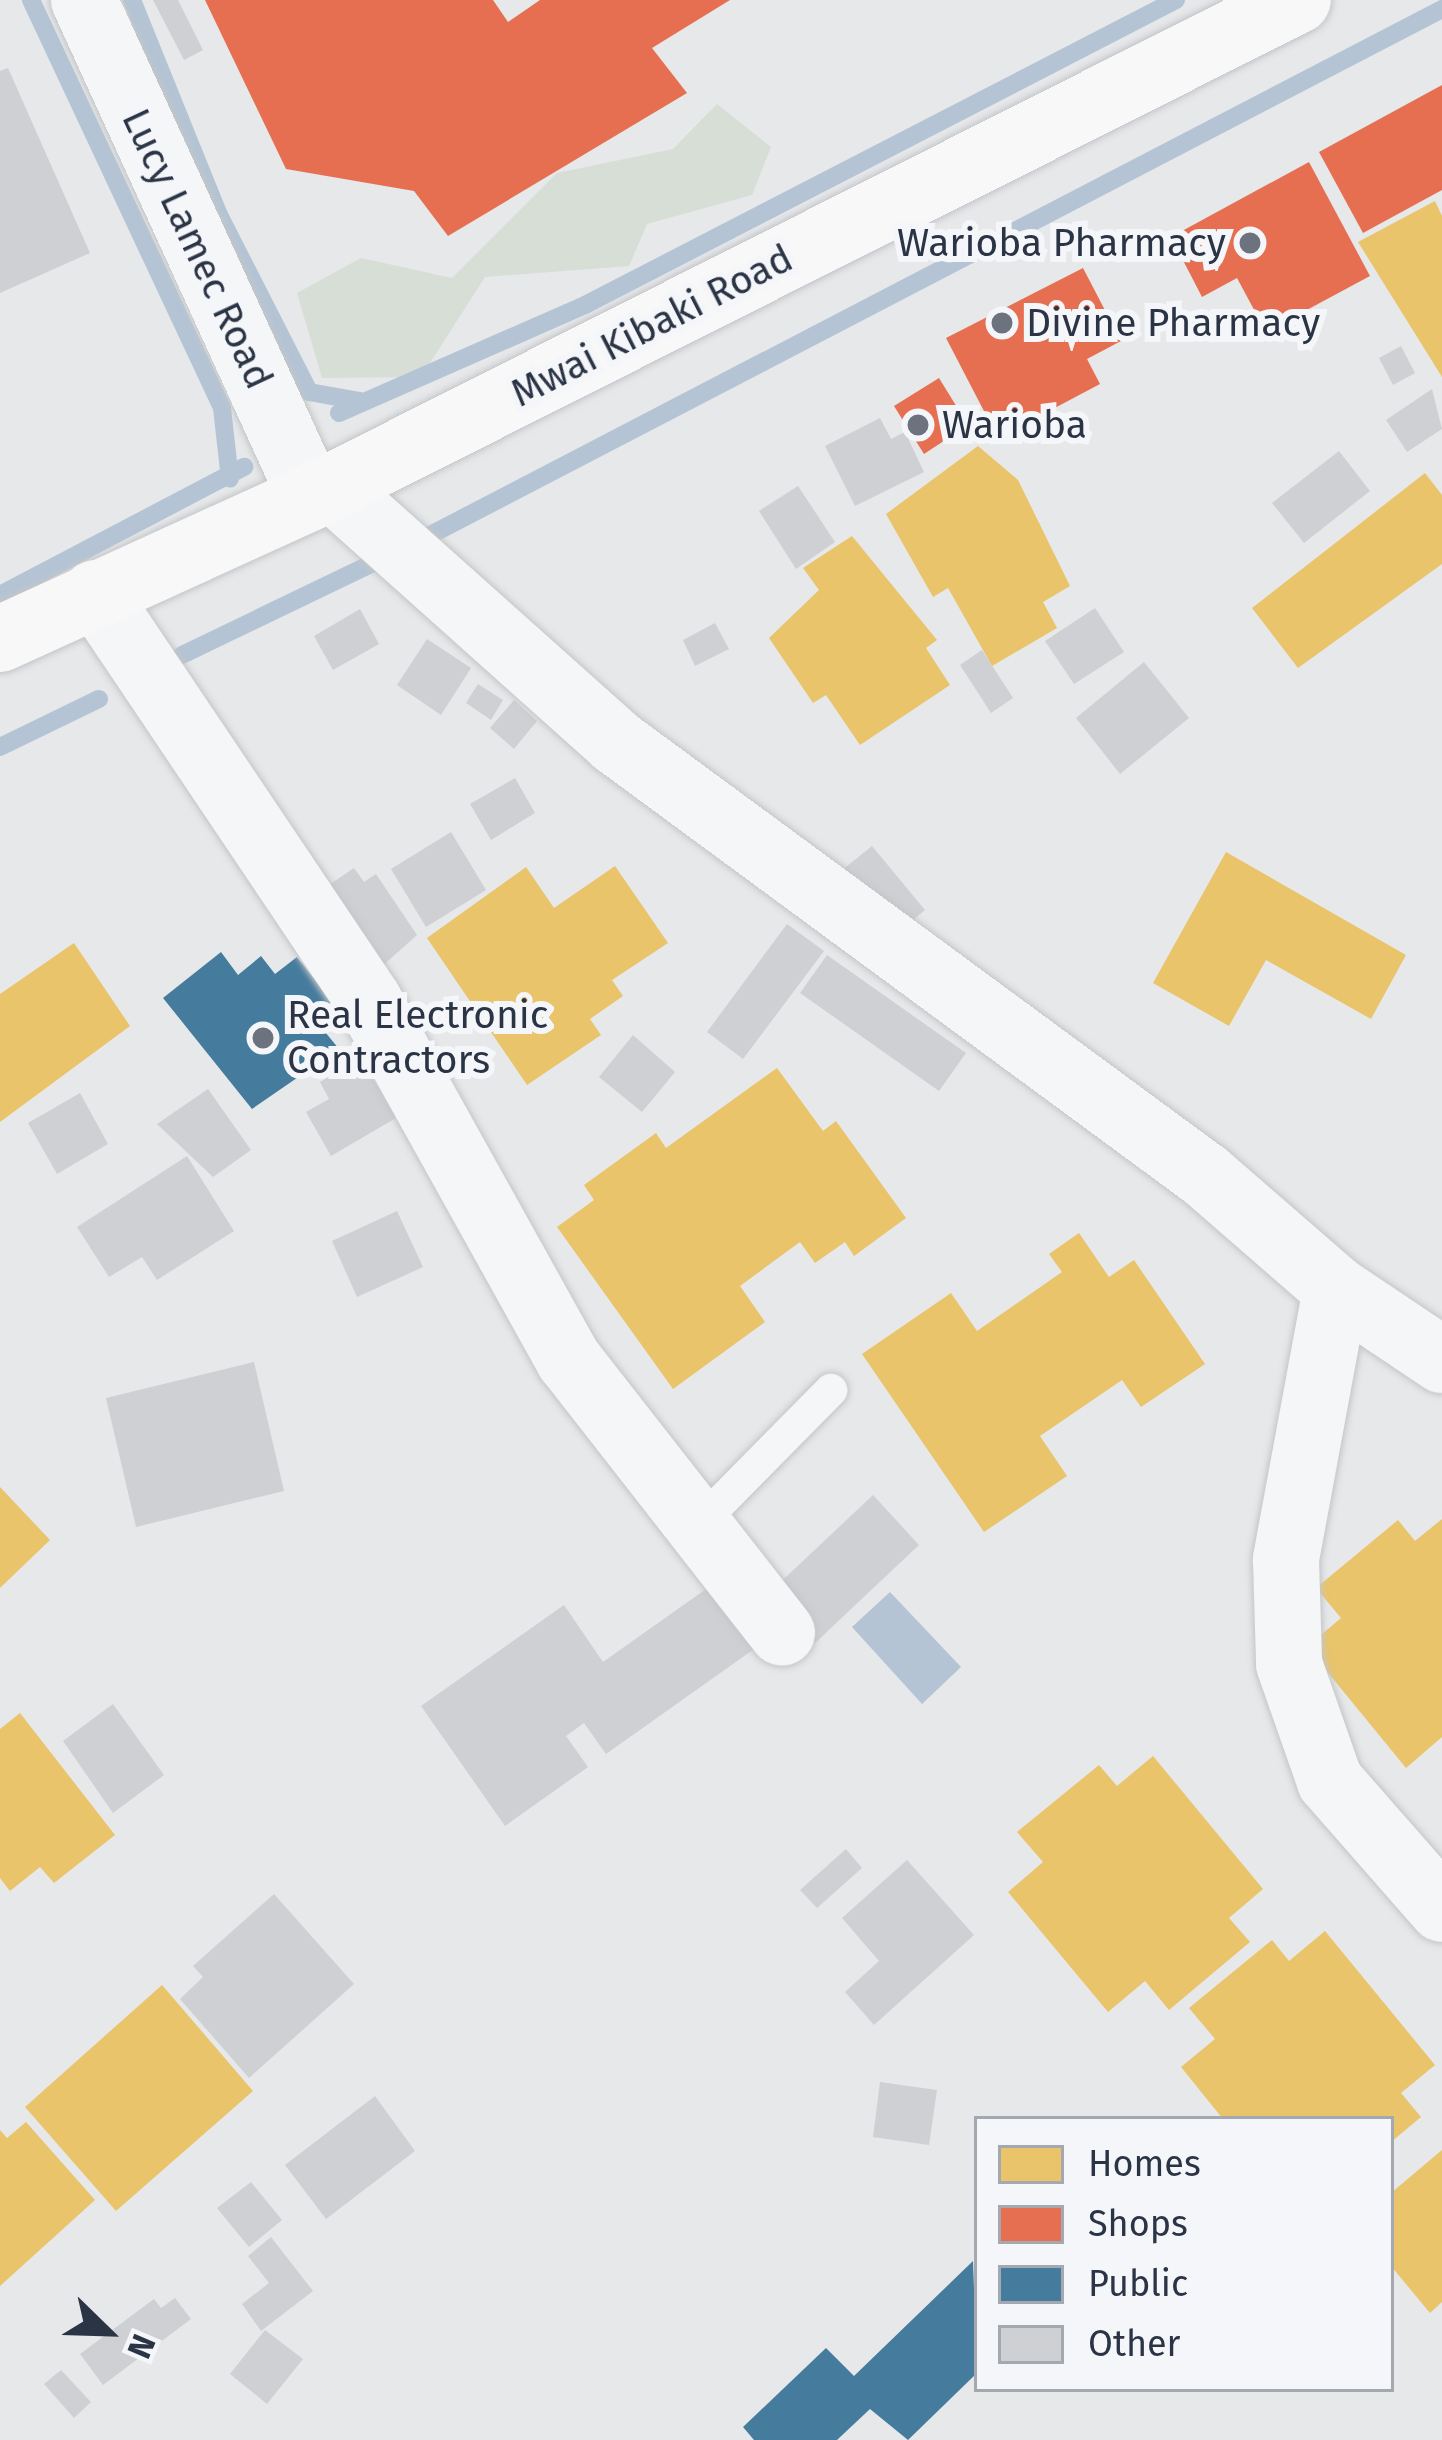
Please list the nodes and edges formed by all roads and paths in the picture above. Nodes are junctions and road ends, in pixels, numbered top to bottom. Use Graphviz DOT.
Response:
graph roads {
  1 [pos="84,0"];
  2 [pos="1298,0"];
  3 [pos="321,492"];
  4 [pos="94,593"];
  5 [pos="0,639"];
  6 [pos="1336,1289"];
  7 [pos="1442,1360"];
  8 [pos="830,1390"];
  9 [pos="697,1525"];
  10 [pos="782,1633"];
  11 [pos="1442,1910"];
  1 -- 3 [label="street, Lucy Lamec Road"];
  2 -- 3 [label="main road, Mwai Kibaki Road"];
  3 -- 4 [label="main road, Mwai Kibaki Road"];
  3 -- 6 [label="street, Lucy Lamec Road"];
  4 -- 5 [label="main road, Mwai Kibaki Road"];
  4 -- 9 [label="street"];
  6 -- 7 [label="street, Lucy Lamec Road"];
  6 -- 11 [label="street"];
  8 -- 9 [label="lane"];
  9 -- 10 [label="street"];
}
